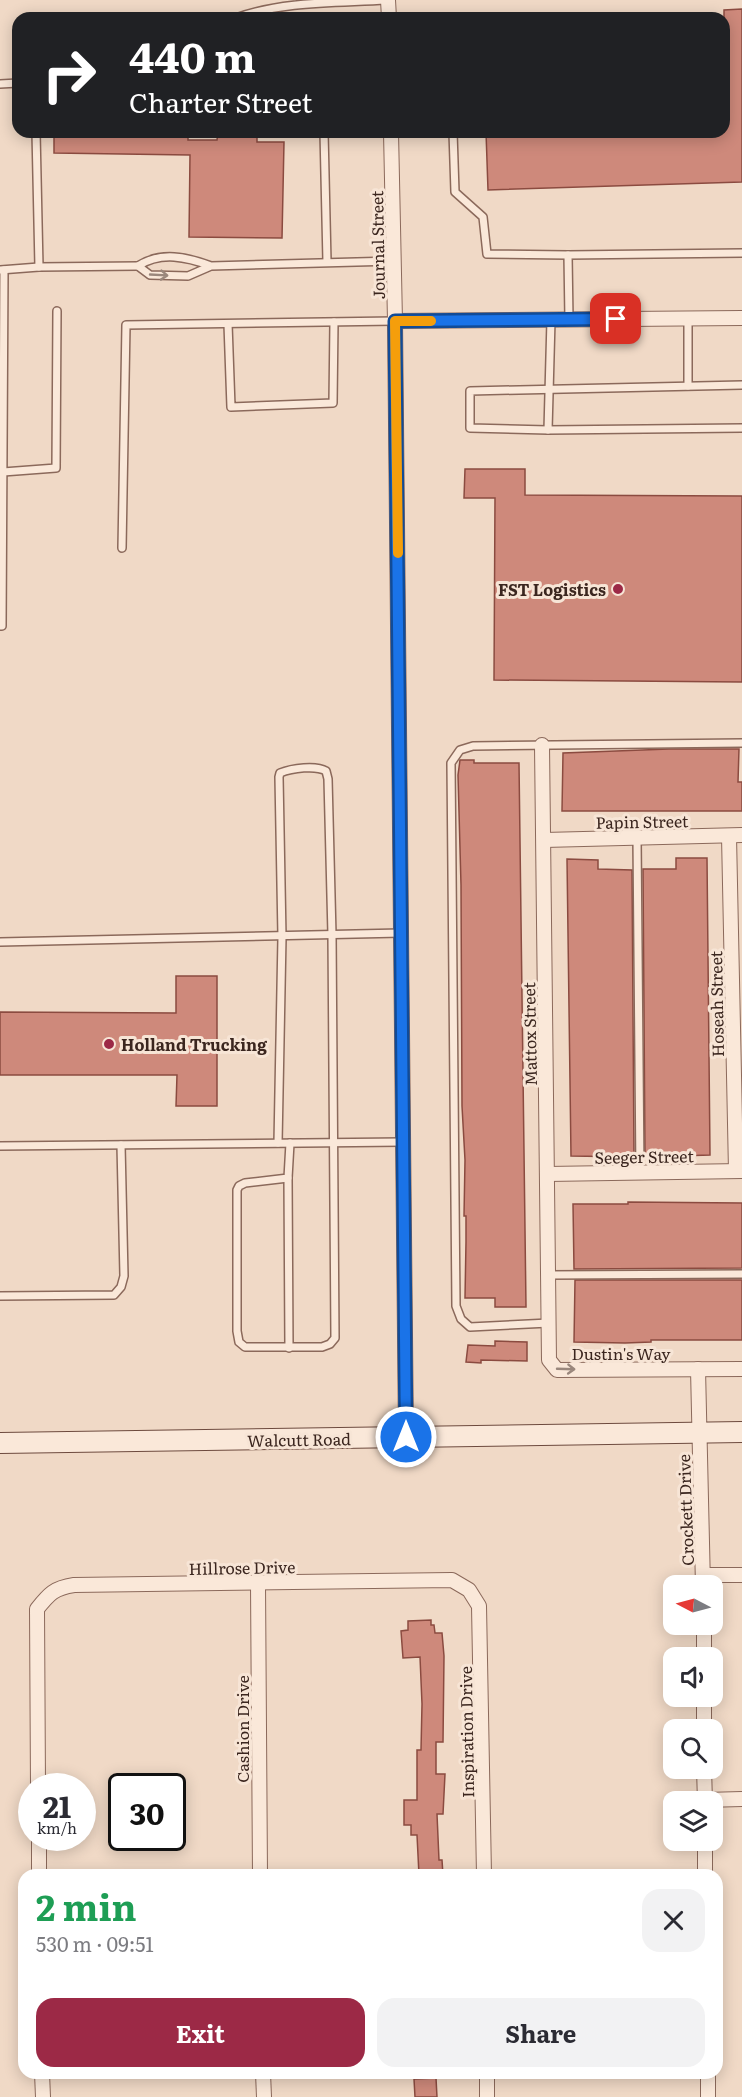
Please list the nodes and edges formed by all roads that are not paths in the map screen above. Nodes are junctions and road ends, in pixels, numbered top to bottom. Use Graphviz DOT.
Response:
graph roads {
  1 [pos="387,0"];
  2 [pos="259,12"];
  3 [pos="36,138"];
  4 [pos="324,138"];
  5 [pos="391,138"];
  6 [pos="453,138"];
  7 [pos="742,253"];
  8 [pos="568,255"];
  9 [pos="327,261"];
  10 [pos="394,261"];
  11 [pos="138,266"];
  12 [pos="211,266"];
  13 [pos="39,267"];
  14 [pos="2,270"];
  15 [pos="57,310"];
  16 [pos="742,318"];
  17 [pos="688,319"];
  18 [pos="551,320"];
  19 [pos="569,320"];
  20 [pos="395,321"];
  21 [pos="334,322"];
  22 [pos="228,324"];
  23 [pos="742,385"];
  24 [pos="688,386"];
  25 [pos="548,391"];
  26 [pos="742,428"];
  27 [pos="548,430"];
  28 [pos="3,472"];
  29 [pos="122,548"];
  30 [pos="0,626"];
  31 [pos="742,743"];
  32 [pos="542,745"];
  33 [pos="736,835"];
  34 [pos="636,838"];
  35 [pos="544,840"];
  36 [pos="401,933"];
  37 [pos="332,935"];
  38 [pos="282,937"];
  39 [pos="0,942"];
  40 [pos="333,1142"];
  41 [pos="404,1142"];
  42 [pos="278,1143"];
  43 [pos="290,1143"];
  44 [pos="121,1145"];
  45 [pos="0,1146"];
  46 [pos="739,1171"];
  47 [pos="640,1173"];
  48 [pos="547,1174"];
  49 [pos="288,1178"];
  50 [pos="742,1274"];
  51 [pos="548,1275"];
  52 [pos="0,1296"];
  53 [pos="549,1323"];
  54 [pos="289,1348"];
  55 [pos="742,1369"];
  56 [pos="698,1370"];
  57 [pos="742,1432"];
  58 [pos="699,1433"];
  59 [pos="406,1437"];
  60 [pos="0,1443"];
  61 [pos="703,1575"];
  62 [pos="742,1575"];
  63 [pos="723,1577"];
  64 [pos="258,1584"];
  65 [pos="470,1590"];
  66 [pos="38,1773"];
  67 [pos="742,1799"];
  68 [pos="723,1800"];
  69 [pos="39,1851"];
  70 [pos="705,1851"];
  71 [pos="39,1869"];
  72 [pos="260,1869"];
  73 [pos="484,1869"];
  74 [pos="705,1869"];
  75 [pos="42,2079"];
  76 [pos="263,2079"];
  77 [pos="487,2079"];
  78 [pos="708,2079"];
  79 [pos="43,2097"];
  80 [pos="264,2097"];
  81 [pos="487,2097"];
  82 [pos="708,2097"];
  1 -- 2 [label="lane"];
  3 -- 13 [label="lane"];
  4 -- 9 [label="lane"];
  5 -- 10 [label="street, Journal Street"];
  6 -- 8 [label="lane"];
  7 -- 8 [label="lane"];
  8 -- 19 [label="lane"];
  9 -- 10 [label="lane"];
  9 -- 12 [label="lane"];
  10 -- 20 [label="street, Journal Street"];
  11 -- 12 [label="lane"];
  11 -- 12 [label="lane, one-way"];
  11 -- 13 [label="lane"];
  13 -- 14 [label="lane"];
  14 -- 28 [label="lane"];
  15 -- 28 [label="lane"];
  16 -- 17 [label="street"];
  17 -- 19 [label="street"];
  17 -- 24 [label="lane"];
  18 -- 19 [label="street"];
  18 -- 20 [label="street"];
  18 -- 25 [label="lane"];
  20 -- 21 [label="lane"];
  20 -- 36 [label="street, Journal Street"];
  21 -- 22 [label="lane"];
  21 -- 22 [label="lane"];
  22 -- 29 [label="lane"];
  23 -- 24 [label="lane"];
  24 -- 25 [label="lane"];
  25 -- 27 [label="lane"];
  25 -- 27 [label="lane"];
  26 -- 27 [label="lane"];
  28 -- 30 [label="lane"];
  31 -- 32 [label="lane"];
  32 -- 35 [label="street, Mattox Street"];
  32 -- 53 [label="lane"];
  33 -- 34 [label="street, Papin Street"];
  33 -- 46 [label="street, Hoseah Street"];
  34 -- 35 [label="street, Papin Street"];
  34 -- 47 [label="lane"];
  35 -- 48 [label="street, Mattox Street"];
  36 -- 37 [label="lane"];
  36 -- 41 [label="street, Journal Street"];
  37 -- 38 [label="lane"];
  37 -- 38 [label="lane"];
  37 -- 40 [label="lane"];
  38 -- 39 [label="lane"];
  38 -- 42 [label="lane"];
  40 -- 41 [label="lane"];
  40 -- 43 [label="lane"];
  40 -- 54 [label="lane"];
  41 -- 59 [label="street, Journal Street"];
  42 -- 43 [label="lane"];
  42 -- 44 [label="lane"];
  43 -- 49 [label="lane"];
  44 -- 45 [label="lane"];
  44 -- 52 [label="lane"];
  46 -- 47 [label="street, Seeger Street"];
  47 -- 48 [label="street, Seeger Street"];
  48 -- 51 [label="street, Mattox Street"];
  49 -- 54 [label="lane"];
  49 -- 54 [label="lane"];
  50 -- 51 [label="lane"];
  51 -- 53 [label="street, Mattox Street"];
  53 -- 56 [label="street, Dustin's Way, one-way"];
  55 -- 56 [label="street, Dustin's Way"];
  56 -- 58 [label="street"];
  57 -- 58 [label="street, Walcutt Road"];
  58 -- 59 [label="street, Walcutt Road"];
  58 -- 61 [label="street, Crockett Drive"];
  59 -- 60 [label="street, Walcutt Road"];
  62 -- 63 [label="street"];
  64 -- 65 [label="street, Hillrose Drive"];
  64 -- 66 [label="street, Hillrose Drive"];
  64 -- 72 [label="street, Cashion Drive"];
  65 -- 73 [label="street, Inspiration Drive"];
  67 -- 68 [label="street"];
  69 -- 71 [label="street"];
  70 -- 74 [label="street"];
  75 -- 79 [label="street"];
  76 -- 80 [label="street"];
  77 -- 81 [label="street"];
  78 -- 82 [label="street"];
}
